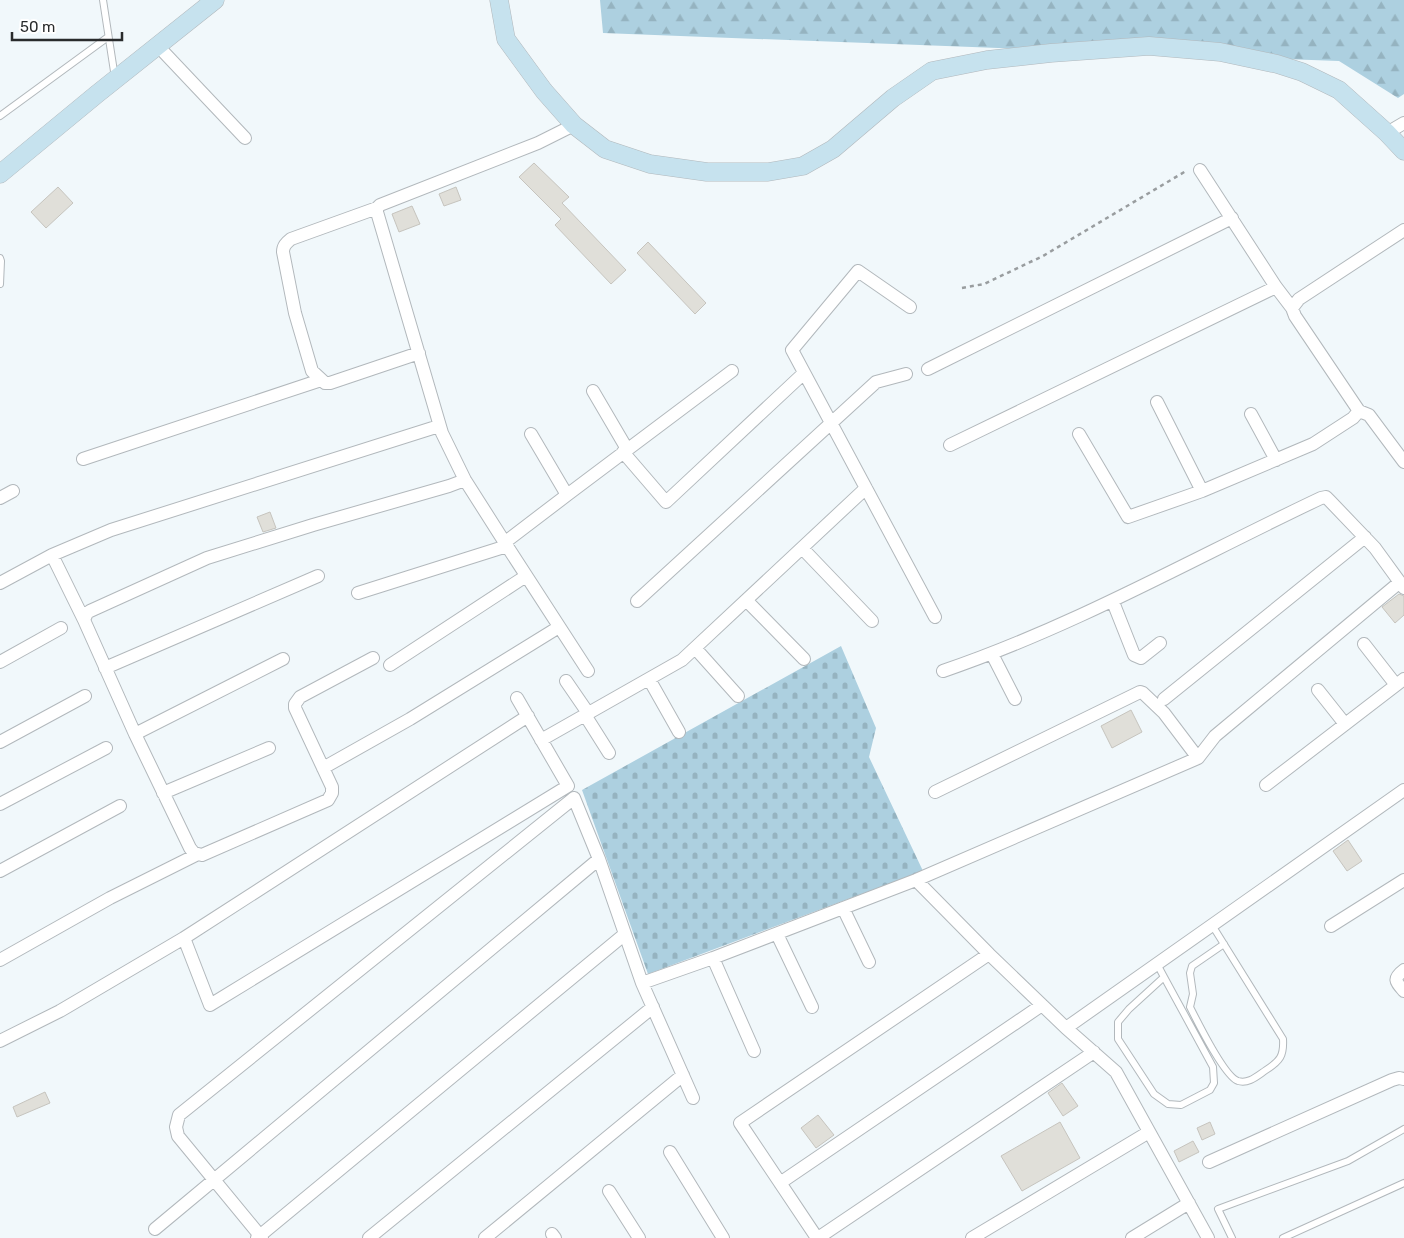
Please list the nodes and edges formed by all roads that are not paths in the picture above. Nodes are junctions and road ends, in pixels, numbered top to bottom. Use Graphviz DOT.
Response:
graph roads {
  1 [pos="103,0"];
  2 [pos="215,0"];
  3 [pos="499,0"];
  4 [pos="108,37"];
  5 [pos="157,45"];
  6 [pos="115,79"];
  7 [pos="0,116"];
  8 [pos="1404,123"];
  9 [pos="574,125"];
  10 [pos="1387,133"];
  11 [pos="245,138"];
  12 [pos="1404,151"];
  13 [pos="1200,170"];
  14 [pos="0,174"];
  15 [pos="377,208"];
  16 [pos="1232,218"];
  17 [pos="1404,230"];
  18 [pos="0,258"];
  19 [pos="0,284"];
  20 [pos="1276,287"];
  21 [pos="910,307"];
  22 [pos="1292,308"];
  23 [pos="419,353"];
  24 [pos="928,369"];
  25 [pos="732,371"];
  26 [pos="804,373"];
  27 [pos="906,374"];
  28 [pos="321,380"];
  29 [pos="592,391"];
  30 [pos="1157,402"];
  31 [pos="1360,410"];
  32 [pos="1251,414"];
  33 [pos="831,424"];
  34 [pos="438,426"];
  35 [pos="531,434"];
  36 [pos="1079,434"];
  37 [pos="950,446"];
  38 [pos="625,451"];
  39 [pos="83,459"];
  40 [pos="1276,460"];
  41 [pos="1404,462"];
  42 [pos="465,480"];
  43 [pos="866,488"];
  44 [pos="13,491"];
  45 [pos="1202,491"];
  46 [pos="567,495"];
  47 [pos="0,498"];
  48 [pos="1365,537"];
  49 [pos="506,544"];
  50 [pos="802,548"];
  51 [pos="52,555"];
  52 [pos="318,576"];
  53 [pos="526,576"];
  54 [pos="0,583"];
  55 [pos="1402,585"];
  56 [pos="358,593"];
  57 [pos="746,600"];
  58 [pos="637,601"];
  59 [pos="1113,602"];
  60 [pos="936,617"];
  61 [pos="84,620"];
  62 [pos="872,621"];
  63 [pos="559,627"];
  64 [pos="61,628"];
  65 [pos="1160,643"];
  66 [pos="1364,644"];
  67 [pos="695,648"];
  68 [pos="992,654"];
  69 [pos="373,658"];
  70 [pos="283,659"];
  71 [pos="804,659"];
  72 [pos="0,662"];
  73 [pos="390,664"];
  74 [pos="105,668"];
  75 [pos="588,671"];
  76 [pos="943,671"];
  77 [pos="649,679"];
  78 [pos="566,681"];
  79 [pos="1400,682"];
  80 [pos="1318,690"];
  81 [pos="85,696"];
  82 [pos="738,696"];
  83 [pos="518,698"];
  84 [pos="1014,698"];
  85 [pos="1164,699"];
  86 [pos="586,714"];
  87 [pos="528,716"];
  88 [pos="1345,724"];
  89 [pos="679,732"];
  90 [pos="135,734"];
  91 [pos="541,740"];
  92 [pos="0,742"];
  93 [pos="106,748"];
  94 [pos="269,748"];
  95 [pos="610,753"];
  96 [pos="1198,758"];
  97 [pos="323,768"];
  98 [pos="1266,784"];
  99 [pos="1404,790"];
  100 [pos="936,792"];
  101 [pos="164,793"];
  102 [pos="0,804"];
  103 [pos="120,806"];
  104 [pos="198,854"];
  105 [pos="599,859"];
  106 [pos="0,871"];
  107 [pos="916,880"];
  108 [pos="1404,880"];
  109 [pos="843,908"];
  110 [pos="1212,925"];
  111 [pos="1331,926"];
  112 [pos="625,934"];
  113 [pos="776,934"];
  114 [pos="184,938"];
  115 [pos="1224,944"];
  116 [pos="988,954"];
  117 [pos="713,958"];
  118 [pos="0,960"];
  119 [pos="869,962"];
  120 [pos="1157,964"];
  121 [pos="1404,970"];
  122 [pos="1164,978"];
  123 [pos="642,983"];
  124 [pos="1404,991"];
  125 [pos="1042,1005"];
  126 [pos="653,1007"];
  127 [pos="812,1007"];
  128 [pos="1066,1028"];
  129 [pos="0,1041"];
  130 [pos="754,1051"];
  131 [pos="1094,1052"];
  132 [pos="683,1075"];
  133 [pos="1404,1079"];
  134 [pos="693,1098"];
  135 [pos="1404,1129"];
  136 [pos="1150,1132"];
  137 [pos="670,1152"];
  138 [pos="1209,1162"];
  139 [pos="214,1180"];
  140 [pos="780,1183"];
  141 [pos="1404,1183"];
  142 [pos="609,1191"];
  143 [pos="1189,1203"];
  144 [pos="155,1229"];
  145 [pos="260,1237"];
  146 [pos="369,1238"];
  147 [pos="485,1238"];
  148 [pos="639,1238"];
  149 [pos="723,1238"];
  150 [pos="818,1238"];
  151 [pos="972,1238"];
  152 [pos="1132,1238"];
  153 [pos="1208,1238"];
  154 [pos="1232,1238"];
  155 [pos="1283,1238"];
  1 -- 4 [label="lane"];
  2 -- 5 [label="main road"];
  3 -- 9 [label="main road"];
  4 -- 6 [label="lane"];
  4 -- 7 [label="lane"];
  5 -- 6 [label="main road"];
  5 -- 11 [label="street"];
  6 -- 14 [label="main road"];
  8 -- 10 [label="street"];
  9 -- 10 [label="main road"];
  9 -- 15 [label="street"];
  10 -- 12 [label="main road"];
  13 -- 16 [label="street"];
  15 -- 23 [label="street"];
  15 -- 28 [label="street"];
  16 -- 20 [label="street"];
  16 -- 24 [label="street"];
  17 -- 22 [label="street"];
  18 -- 19 [label="lane"];
  20 -- 22 [label="street"];
  20 -- 37 [label="street"];
  21 -- 26 [label="street"];
  22 -- 31 [label="street"];
  23 -- 28 [label="street"];
  23 -- 34 [label="street"];
  25 -- 38 [label="street"];
  26 -- 33 [label="street"];
  26 -- 38 [label="street"];
  27 -- 33 [label="street"];
  28 -- 39 [label="street"];
  29 -- 38 [label="street"];
  30 -- 45 [label="street"];
  31 -- 40 [label="street"];
  31 -- 41 [label="street"];
  32 -- 40 [label="street"];
  33 -- 43 [label="street"];
  33 -- 58 [label="street"];
  34 -- 42 [label="street"];
  34 -- 51 [label="street"];
  35 -- 46 [label="street"];
  36 -- 45 [label="street"];
  38 -- 46 [label="street"];
  40 -- 45 [label="street"];
  42 -- 49 [label="street"];
  42 -- 61 [label="street"];
  43 -- 50 [label="street"];
  43 -- 60 [label="street"];
  44 -- 47 [label="street"];
  46 -- 49 [label="street"];
  48 -- 55 [label="street"];
  48 -- 59 [label="street"];
  48 -- 85 [label="street"];
  49 -- 53 [label="street"];
  49 -- 56 [label="street"];
  50 -- 57 [label="street"];
  50 -- 62 [label="street"];
  51 -- 54 [label="street"];
  51 -- 61 [label="street"];
  52 -- 74 [label="street"];
  53 -- 63 [label="street"];
  53 -- 73 [label="street"];
  55 -- 96 [label="street"];
  57 -- 67 [label="street"];
  57 -- 71 [label="street"];
  59 -- 65 [label="street"];
  59 -- 68 [label="street"];
  61 -- 74 [label="street"];
  63 -- 75 [label="street"];
  63 -- 97 [label="street"];
  64 -- 72 [label="street"];
  66 -- 79 [label="street"];
  67 -- 77 [label="street"];
  67 -- 82 [label="street"];
  68 -- 76 [label="street"];
  68 -- 84 [label="street"];
  69 -- 97 [label="street"];
  70 -- 90 [label="street"];
  74 -- 90 [label="street"];
  77 -- 86 [label="street"];
  77 -- 89 [label="street"];
  78 -- 86 [label="street"];
  79 -- 88 [label="street"];
  80 -- 88 [label="street"];
  81 -- 92 [label="street"];
  83 -- 87 [label="street"];
  86 -- 91 [label="street"];
  86 -- 95 [label="street"];
  87 -- 91 [label="street"];
  87 -- 114 [label="street"];
  88 -- 98 [label="street"];
  90 -- 101 [label="street"];
  91 -- 114 [label="street"];
  93 -- 102 [label="street"];
  94 -- 101 [label="street"];
  96 -- 100 [label="street"];
  96 -- 107 [label="street"];
  97 -- 104 [label="street"];
  99 -- 110 [label="street"];
  101 -- 104 [label="street"];
  103 -- 106 [label="street"];
  104 -- 118 [label="street"];
  105 -- 112 [label="street"];
  105 -- 139 [label="street"];
  105 -- 139 [label="street"];
  107 -- 109 [label="street"];
  107 -- 116 [label="street"];
  108 -- 111 [label="street"];
  109 -- 113 [label="street"];
  109 -- 119 [label="street"];
  110 -- 115 [label="lane"];
  110 -- 120 [label="street"];
  112 -- 123 [label="street"];
  112 -- 145 [label="street"];
  113 -- 117 [label="street"];
  113 -- 127 [label="street"];
  114 -- 129 [label="street"];
  115 -- 115 [label="lane"];
  116 -- 125 [label="street"];
  116 -- 140 [label="street"];
  117 -- 123 [label="street"];
  117 -- 130 [label="street"];
  120 -- 122 [label="lane"];
  120 -- 128 [label="street"];
  121 -- 124 [label="street"];
  122 -- 122 [label="lane"];
  123 -- 126 [label="street"];
  125 -- 128 [label="street"];
  125 -- 140 [label="street"];
  126 -- 132 [label="street"];
  126 -- 146 [label="street"];
  128 -- 131 [label="street"];
  131 -- 136 [label="street"];
  131 -- 150 [label="street"];
  132 -- 134 [label="street"];
  132 -- 147 [label="street"];
  133 -- 138 [label="street"];
  135 -- 154 [label="lane"];
  136 -- 143 [label="street"];
  136 -- 151 [label="street"];
  137 -- 149 [label="street"];
  139 -- 144 [label="street"];
  139 -- 145 [label="street"];
  140 -- 150 [label="street"];
  141 -- 155 [label="lane"];
  142 -- 148 [label="street"];
  143 -- 152 [label="street"];
  143 -- 153 [label="street"];
}
